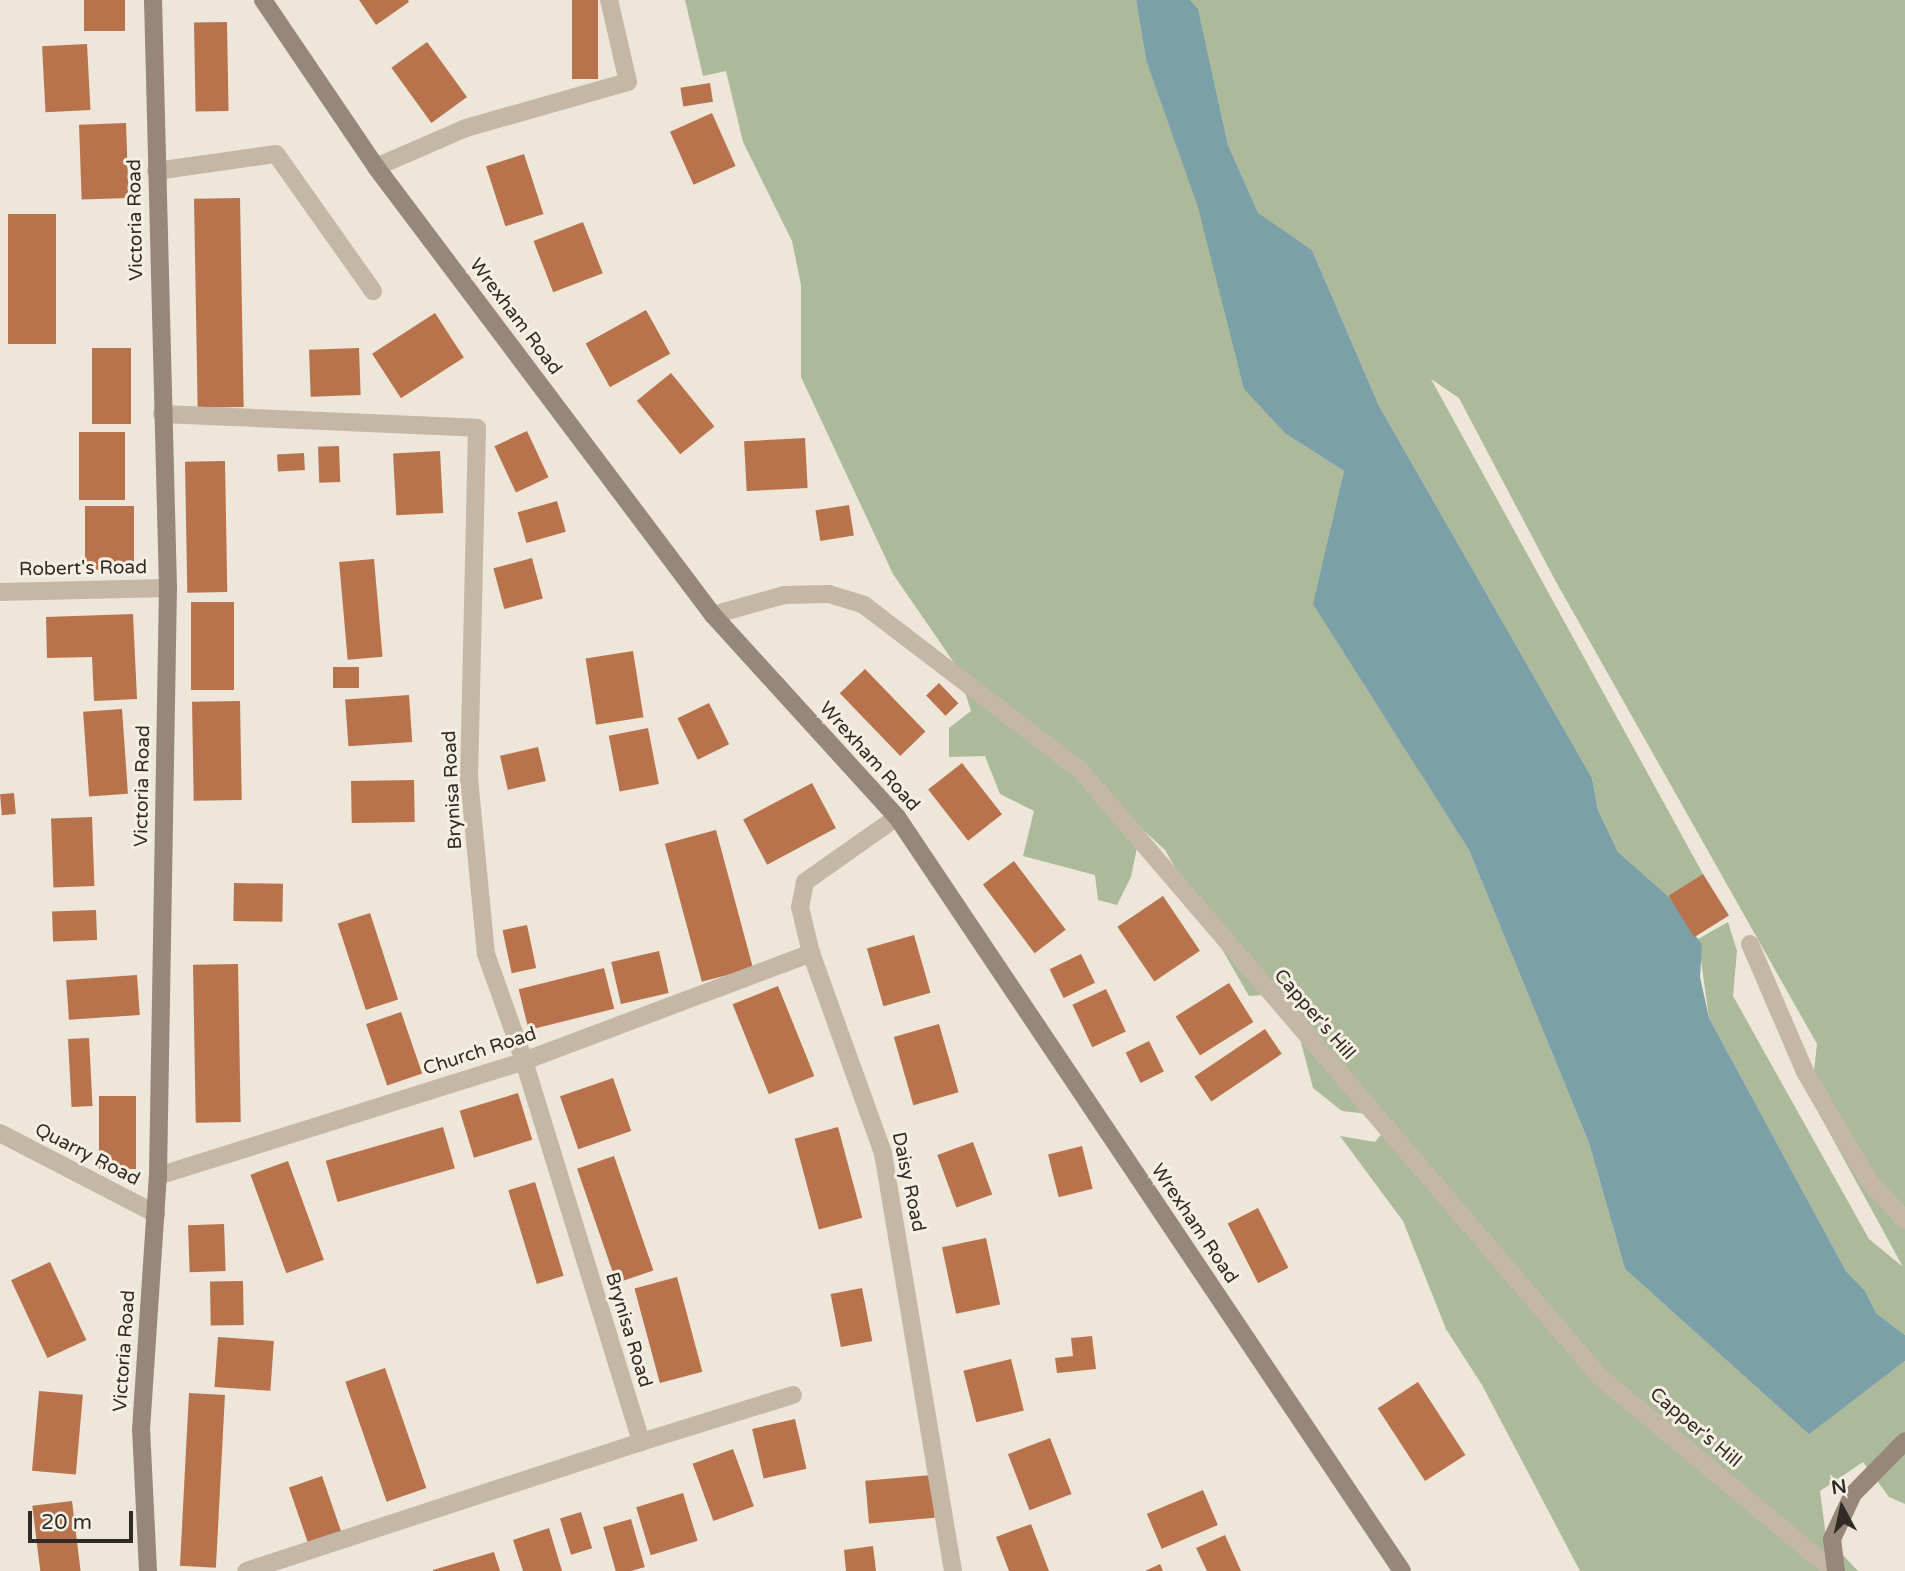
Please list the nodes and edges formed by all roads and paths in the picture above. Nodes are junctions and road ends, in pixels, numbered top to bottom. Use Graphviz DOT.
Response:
graph roads {
  1 [pos="153,0"];
  2 [pos="263,0"];
  3 [pos="609,0"];
  4 [pos="376,167"];
  5 [pos="156,171"];
  6 [pos="373,291"];
  7 [pos="162,414"];
  8 [pos="167,588"];
  9 [pos="0,592"];
  10 [pos="713,615"];
  11 [pos="897,817"];
  12 [pos="1750,944"];
  13 [pos="811,953"];
  14 [pos="524,1061"];
  15 [pos="0,1133"];
  16 [pos="158,1176"];
  17 [pos="156,1214"];
  18 [pos="1905,1220"];
  19 [pos="793,1395"];
  20 [pos="1905,1441"];
  21 [pos="641,1442"];
  22 [pos="148,1571"];
  23 [pos="247,1571"];
  24 [pos="953,1571"];
  25 [pos="1402,1571"];
  26 [pos="1835,1571"];
  1 -- 5 [label="main road, Victoria Road"];
  2 -- 4 [label="main road, Wrexham Road"];
  3 -- 4 [label="street"];
  4 -- 10 [label="main road, Wrexham Road"];
  5 -- 6 [label="street"];
  5 -- 7 [label="main road, Victoria Road"];
  7 -- 8 [label="main road, Victoria Road"];
  7 -- 14 [label="street, Brynisa Road"];
  8 -- 9 [label="street, Robert's Road"];
  8 -- 16 [label="main road, Victoria Road"];
  10 -- 11 [label="main road, Wrexham Road"];
  10 -- 26 [label="street, Capper's Hill"];
  11 -- 13 [label="street, Daisy Road"];
  11 -- 25 [label="main road, Wrexham Road"];
  12 -- 18 [label="street"];
  13 -- 14 [label="street, Church Road"];
  13 -- 24 [label="street, Daisy Road"];
  14 -- 16 [label="street, Church Road"];
  14 -- 21 [label="street, Brynisa Road"];
  15 -- 17 [label="street, Quarry Road"];
  16 -- 17 [label="main road, Victoria Road"];
  17 -- 22 [label="main road, Victoria Road"];
  19 -- 21 [label="street"];
  20 -- 26 [label="main road"];
  21 -- 23 [label="street"];
}
